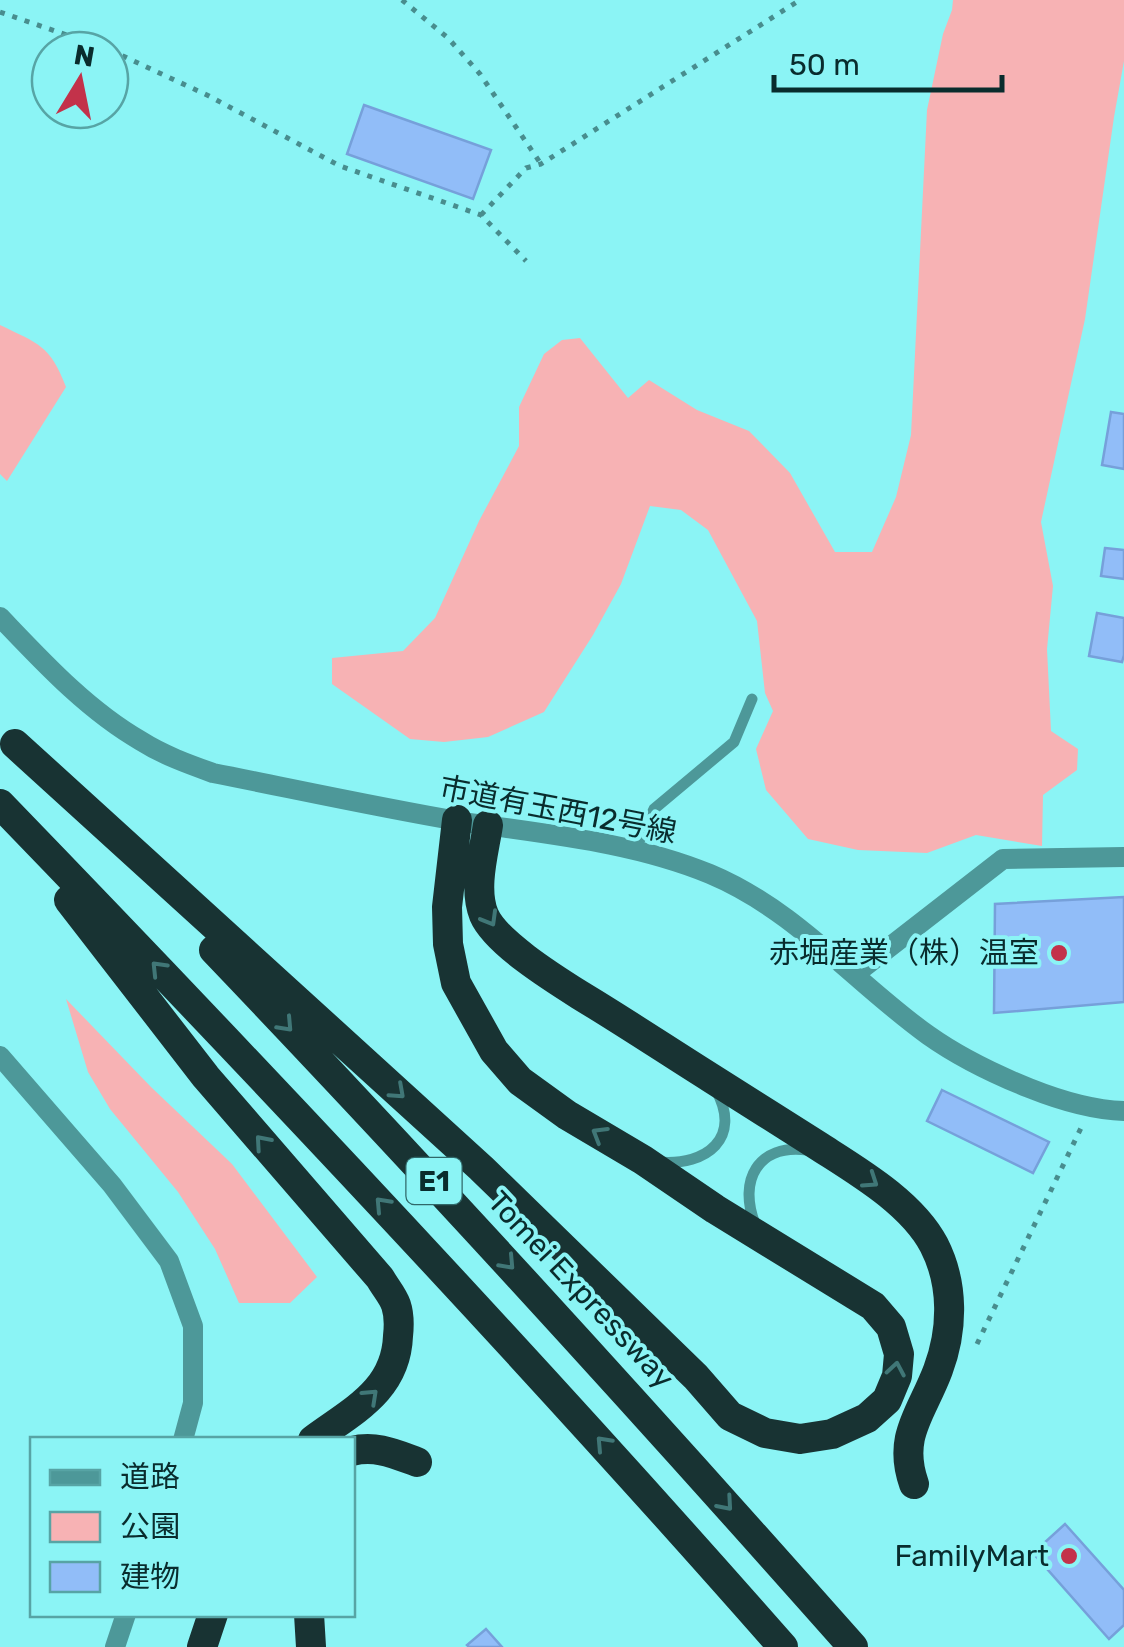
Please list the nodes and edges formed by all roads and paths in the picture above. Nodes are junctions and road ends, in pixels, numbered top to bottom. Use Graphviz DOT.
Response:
graph roads {
  1 [pos="402,0"];
  2 [pos="800,0"];
  3 [pos="0,12"];
  4 [pos="541,164"];
  5 [pos="481,214"];
  6 [pos="526,261"];
  7 [pos="0,616"];
  8 [pos="752,698"];
  9 [pos="8,736"];
  10 [pos="0,807"];
  11 [pos="456,820"];
  12 [pos="488,825"];
  13 [pos="635,850"];
  14 [pos="1124,857"];
  15 [pos="856,974"];
  16 [pos="0,1056"];
  17 [pos="709,1077"];
  18 [pos="1090,1108"];
  19 [pos="1124,1112"];
  20 [pos="828,1152"];
  21 [pos="643,1160"];
  22 [pos="760,1237"];
  23 [pos="974,1350"];
  24 [pos="184,1437"];
  25 [pos="317,1437"];
  26 [pos="355,1451"];
  27 [pos="417,1462"];
  28 [pos="914,1484"];
  29 [pos="125,1617"];
  30 [pos="310,1617"];
  31 [pos="115,1647"];
  32 [pos="311,1647"];
  33 [pos="783,1647"];
  34 [pos="853,1647"];
  1 -- 4 [label="path"];
  2 -- 4 [label="path"];
  3 -- 5 [label="path"];
  4 -- 5 [label="path"];
  5 -- 6 [label="path"];
  7 -- 11 [label="street, 市道有玉西12号線"];
  8 -- 13 [label="lane"];
  9 -- 22 [label="highway, one-way"];
  9 -- 34 [label="highway, Tomei Expressway / E1, one-way"];
  25 -- 10 [label="highway, one-way"];
  33 -- 10 [label="highway, E1, one-way"];
  11 -- 12 [label="street, 市道有玉西12号線"];
  21 -- 11 [label="highway, one-way"];
  12 -- 13 [label="street, 市道有玉西12号線"];
  12 -- 17 [label="highway, one-way"];
  13 -- 15 [label="street, 市道有玉西12号線"];
  14 -- 15 [label="street"];
  15 -- 18 [label="street, 市道有玉西12号線"];
  16 -- 24 [label="street"];
  17 -- 20 [label="highway"];
  17 -- 21 [label="lane"];
  18 -- 19 [label="street, 市道有玉西12号線"];
  18 -- 23 [label="path"];
  20 -- 22 [label="lane"];
  20 -- 28 [label="highway, one-way"];
  21 -- 22 [label="highway"];
  26 -- 27 [label="highway"];
  29 -- 31 [label="street"];
  30 -- 32 [label="highway"];
}
